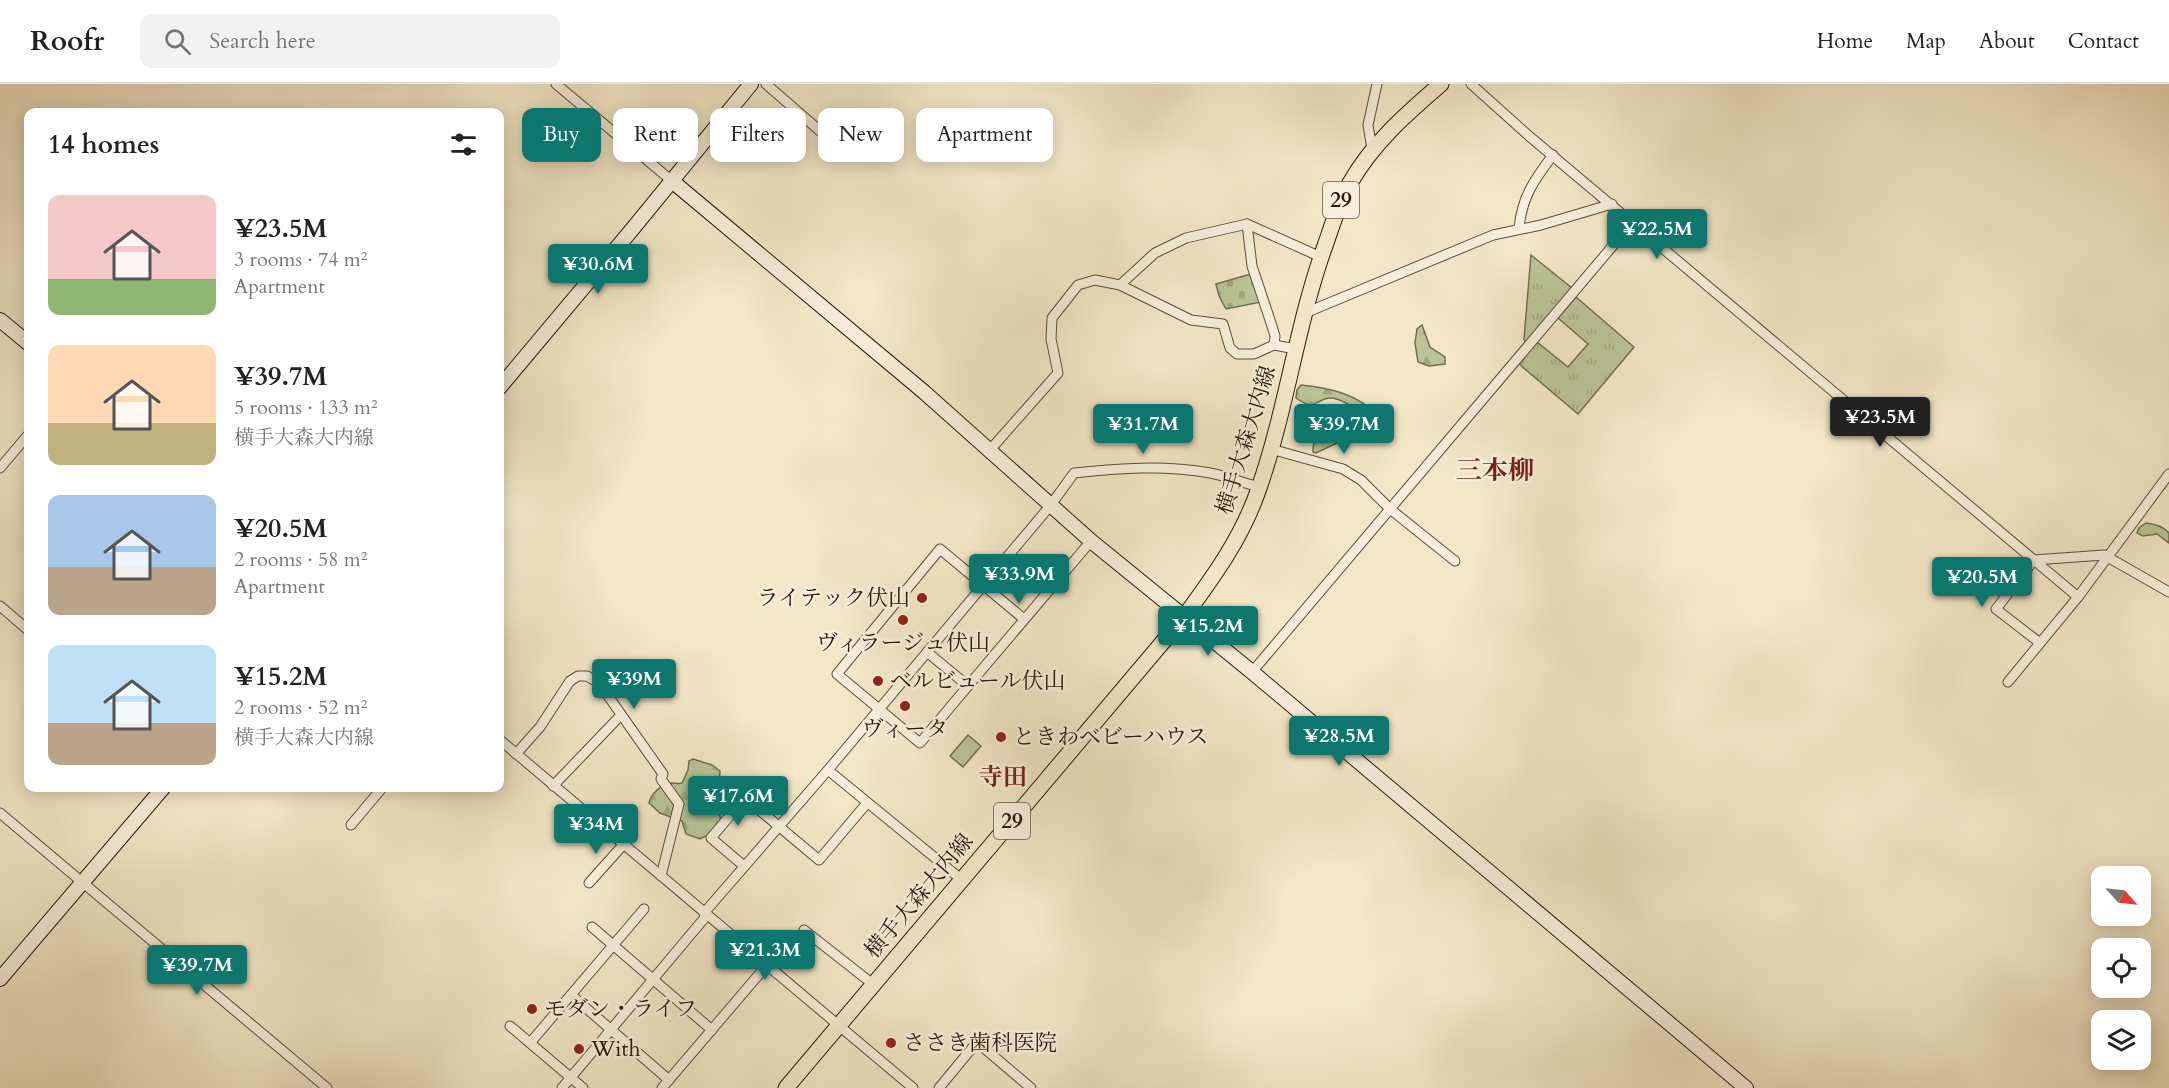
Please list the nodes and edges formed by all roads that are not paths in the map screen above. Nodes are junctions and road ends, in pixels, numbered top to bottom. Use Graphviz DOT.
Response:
graph roads {
  1 [pos="556,84"];
  2 [pos="751,84"];
  3 [pos="766,84"];
  4 [pos="1377,84"];
  5 [pos="1442,84"];
  6 [pos="1471,84"];
  7 [pos="731,108"];
  8 [pos="818,128"];
  9 [pos="710,134"];
  10 [pos="1372,149"];
  11 [pos="1553,155"];
  12 [pos="672,181"];
  13 [pos="1612,204"];
  14 [pos="1633,222"];
  15 [pos="1247,224"];
  16 [pos="1519,228"];
  17 [pos="1321,257"];
  18 [pos="1120,285"];
  19 [pos="1305,313"];
  20 [pos="0,320"];
  21 [pos="24,341"];
  22 [pos="1274,345"];
  23 [pos="1296,349"];
  24 [pos="504,382"];
  25 [pos="24,440"];
  26 [pos="1271,449"];
  27 [pos="990,450"];
  28 [pos="0,468"];
  29 [pos="2169,474"];
  30 [pos="1260,487"];
  31 [pos="1050,506"];
  32 [pos="1390,508"];
  33 [pos="1091,541"];
  34 [pos="2109,557"];
  35 [pos="2034,560"];
  36 [pos="1455,561"];
  37 [pos="984,585"];
  38 [pos="2169,592"];
  39 [pos="2078,597"];
  40 [pos="0,606"];
  41 [pos="1184,617"];
  42 [pos="1024,619"];
  43 [pos="24,627"];
  44 [pos="2040,643"];
  45 [pos="927,652"];
  46 [pos="1252,672"];
  47 [pos="2008,682"];
  48 [pos="968,686"];
  49 [pos="878,708"];
  50 [pos="621,715"];
  51 [pos="504,744"];
  52 [pos="516,754"];
  53 [pos="828,770"];
  54 [pos="553,786"];
  55 [pos="160,792"];
  56 [pos="379,792"];
  57 [pos="867,803"];
  58 [pos="0,813"];
  59 [pos="351,825"];
  60 [pos="778,827"];
  61 [pos="623,845"];
  62 [pos="744,866"];
  63 [pos="661,876"];
  64 [pos="962,880"];
  65 [pos="84,883"];
  66 [pos="589,883"];
  67 [pos="644,909"];
  68 [pos="705,914"];
  69 [pos="592,927"];
  70 [pos="804,930"];
  71 [pos="613,945"];
  72 [pos="767,965"];
  73 [pos="0,979"];
  74 [pos="653,980"];
  75 [pos="874,985"];
  76 [pos="571,995"];
  77 [pos="510,1026"];
  78 [pos="840,1026"];
  79 [pos="611,1030"];
  80 [pos="712,1030"];
  81 [pos="530,1043"];
  82 [pos="571,1078"];
  83 [pos="1020,1079"];
  84 [pos="666,1084"];
  85 [pos="327,1088"];
  86 [pos="562,1088"];
  87 [pos="583,1088"];
  88 [pos="786,1088"];
  89 [pos="914,1088"];
  90 [pos="939,1088"];
  91 [pos="1012,1088"];
  92 [pos="1031,1088"];
  93 [pos="1746,1088"];
  1 -- 12 [label="street"];
  2 -- 7 [label="street"];
  3 -- 8 [label="street"];
  4 -- 10 [label="street"];
  5 -- 10 [label="main road, 横手大森大内線 / 29"];
  6 -- 11 [label="street"];
  9 -- 12 [label="street"];
  10 -- 17 [label="main road, 横手大森大内線 / 29"];
  11 -- 13 [label="street"];
  11 -- 16 [label="street"];
  12 -- 24 [label="street"];
  12 -- 27 [label="street"];
  13 -- 14 [label="street"];
  13 -- 16 [label="street"];
  14 -- 32 [label="street"];
  14 -- 35 [label="street"];
  15 -- 17 [label="street"];
  15 -- 18 [label="street"];
  15 -- 22 [label="street"];
  16 -- 19 [label="street"];
  17 -- 19 [label="main road, 横手大森大内線 / 29"];
  18 -- 22 [label="street"];
  18 -- 27 [label="street"];
  19 -- 23 [label="main road, 横手大森大内線 / 29"];
  20 -- 21 [label="street"];
  22 -- 23 [label="street"];
  23 -- 26 [label="main road, 横手大森大内線 / 29"];
  25 -- 28 [label="street"];
  26 -- 30 [label="main road, 横手大森大内線 / 29"];
  26 -- 32 [label="street"];
  27 -- 31 [label="street"];
  29 -- 34 [label="street"];
  30 -- 31 [label="street"];
  30 -- 41 [label="main road, 横手大森大内線 / 29"];
  31 -- 33 [label="street"];
  31 -- 37 [label="street"];
  32 -- 36 [label="street"];
  32 -- 46 [label="street"];
  33 -- 41 [label="street"];
  33 -- 42 [label="street"];
  34 -- 35 [label="street"];
  34 -- 38 [label="street"];
  34 -- 39 [label="street"];
  35 -- 39 [label="street"];
  35 -- 44 [label="street"];
  37 -- 42 [label="street"];
  37 -- 45 [label="street"];
  37 -- 49 [label="street"];
  39 -- 44 [label="street"];
  40 -- 43 [label="street"];
  41 -- 46 [label="street"];
  41 -- 64 [label="main road, 横手大森大内線 / 29"];
  42 -- 48 [label="street"];
  44 -- 47 [label="street"];
  45 -- 48 [label="street"];
  45 -- 49 [label="street"];
  46 -- 93 [label="street"];
  48 -- 49 [label="street"];
  49 -- 53 [label="street"];
  50 -- 52 [label="street"];
  50 -- 54 [label="street"];
  50 -- 63 [label="street"];
  51 -- 52 [label="street"];
  52 -- 54 [label="street"];
  53 -- 57 [label="street"];
  53 -- 60 [label="street"];
  54 -- 61 [label="street"];
  55 -- 65 [label="street"];
  56 -- 59 [label="street"];
  57 -- 60 [label="street"];
  57 -- 64 [label="street"];
  58 -- 65 [label="street"];
  60 -- 62 [label="street"];
  60 -- 62 [label="street"];
  61 -- 63 [label="street"];
  61 -- 66 [label="street"];
  62 -- 68 [label="street"];
  63 -- 68 [label="street"];
  64 -- 75 [label="main road, 横手大森大内線 / 29"];
  65 -- 73 [label="street"];
  65 -- 85 [label="street"];
  67 -- 71 [label="street"];
  68 -- 72 [label="street"];
  68 -- 74 [label="street"];
  69 -- 71 [label="street"];
  70 -- 75 [label="street"];
  71 -- 74 [label="street"];
  71 -- 76 [label="street"];
  72 -- 78 [label="street"];
  72 -- 80 [label="street"];
  74 -- 79 [label="street"];
  74 -- 80 [label="street"];
  75 -- 78 [label="main road, 横手大森大内線 / 29"];
  76 -- 79 [label="street"];
  76 -- 81 [label="street"];
  77 -- 81 [label="street"];
  78 -- 88 [label="main road, 横手大森大内線 / 29"];
  78 -- 89 [label="street"];
  79 -- 82 [label="street"];
  79 -- 84 [label="street"];
  80 -- 84 [label="street"];
  81 -- 82 [label="street"];
  82 -- 86 [label="street"];
  82 -- 87 [label="street"];
  83 -- 90 [label="street"];
  83 -- 91 [label="street"];
  83 -- 92 [label="street"];
}
